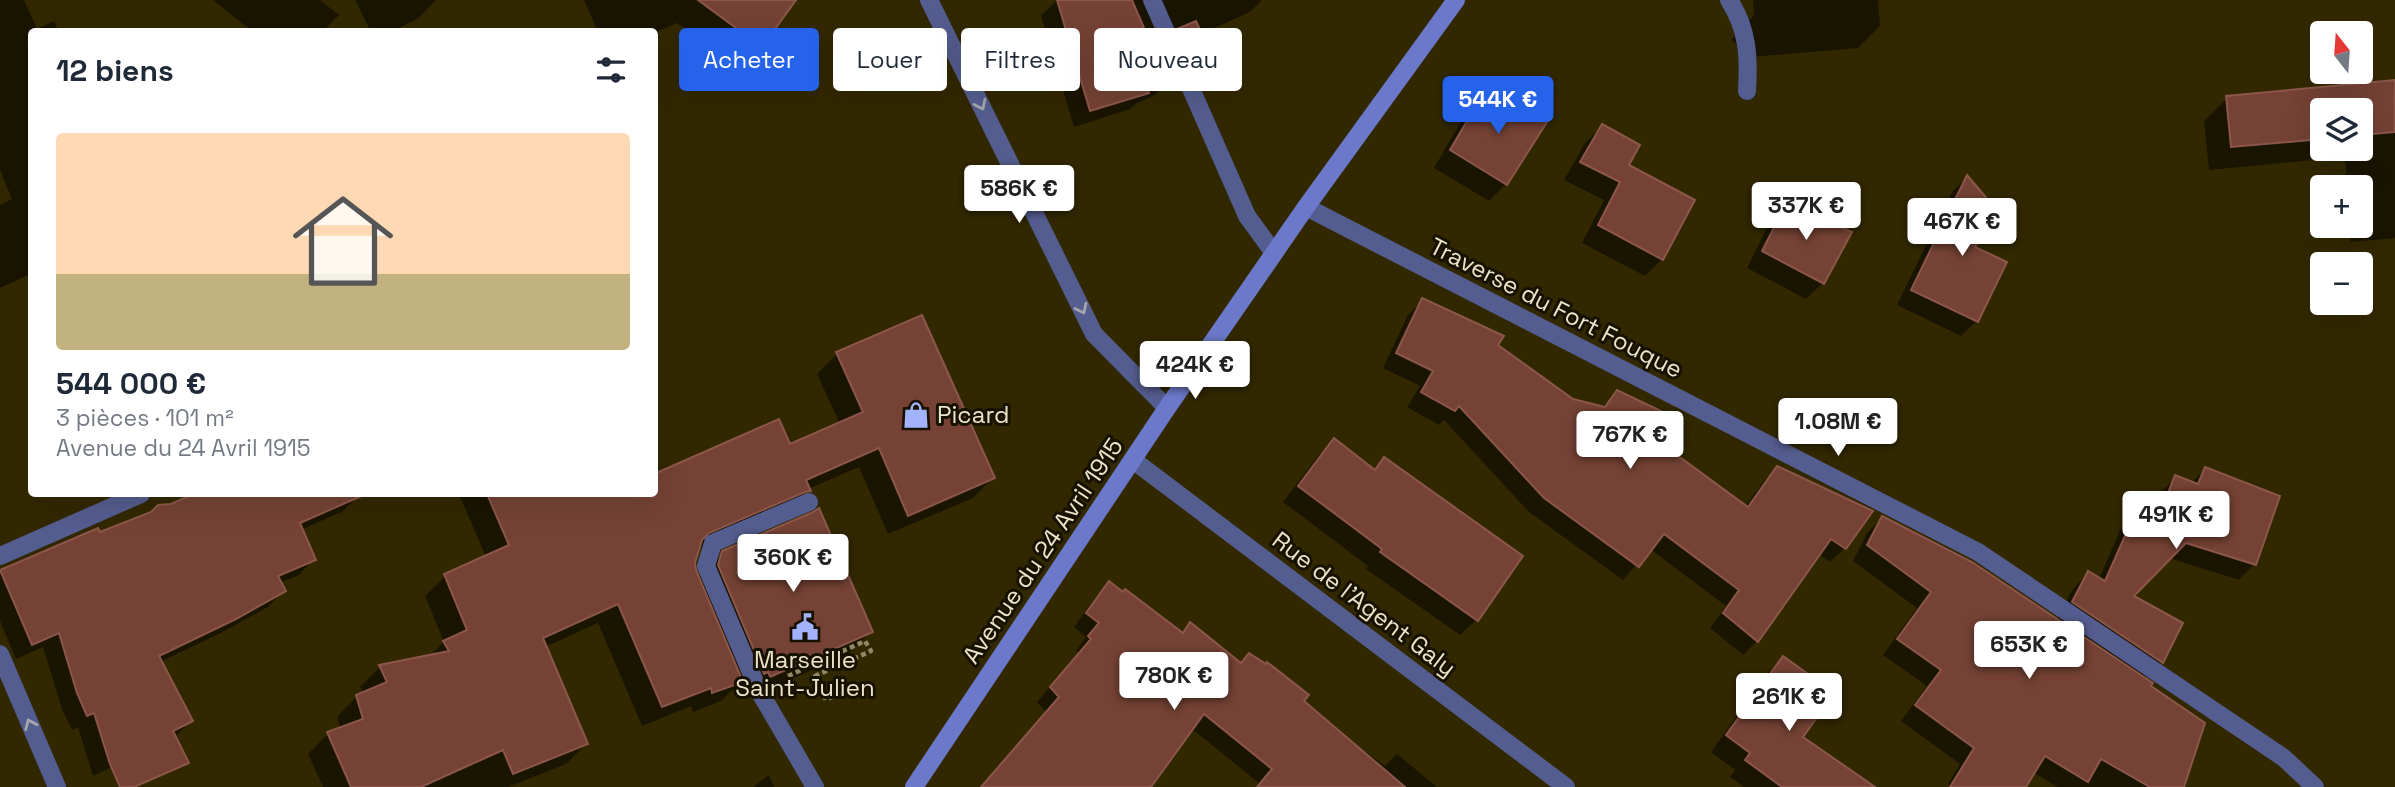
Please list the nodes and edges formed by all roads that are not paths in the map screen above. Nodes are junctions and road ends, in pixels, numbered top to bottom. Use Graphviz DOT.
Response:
graph roads {
  1 [pos="929,0"];
  2 [pos="1152,0"];
  3 [pos="1456,0"];
  4 [pos="1729,0"];
  5 [pos="1747,91"];
  6 [pos="1307,207"];
  7 [pos="1274,253"];
  8 [pos="1167,408"];
  9 [pos="1133,460"];
  10 [pos="134,497"];
  11 [pos="809,502"];
  12 [pos="0,556"];
  13 [pos="0,654"];
  14 [pos="57,787"];
  15 [pos="815,787"];
  16 [pos="914,787"];
  17 [pos="1566,787"];
  18 [pos="2315,787"];
  1 -- 8 [label="street, one-way"];
  2 -- 7 [label="street"];
  3 -- 6 [label="main road, Avenue du 24 Avril 1915"];
  4 -- 5 [label="street"];
  6 -- 7 [label="main road, Avenue du 24 Avril 1915"];
  6 -- 18 [label="street, Traverse du Fort Fouque"];
  7 -- 8 [label="main road, Avenue du 24 Avril 1915"];
  8 -- 9 [label="main road, Avenue du 24 Avril 1915"];
  9 -- 16 [label="main road, Avenue du 24 Avril 1915"];
  9 -- 17 [label="street, Rue de l'Agent Galy"];
  10 -- 12 [label="street"];
  11 -- 15 [label="street"];
  14 -- 13 [label="street, one-way"];
}
